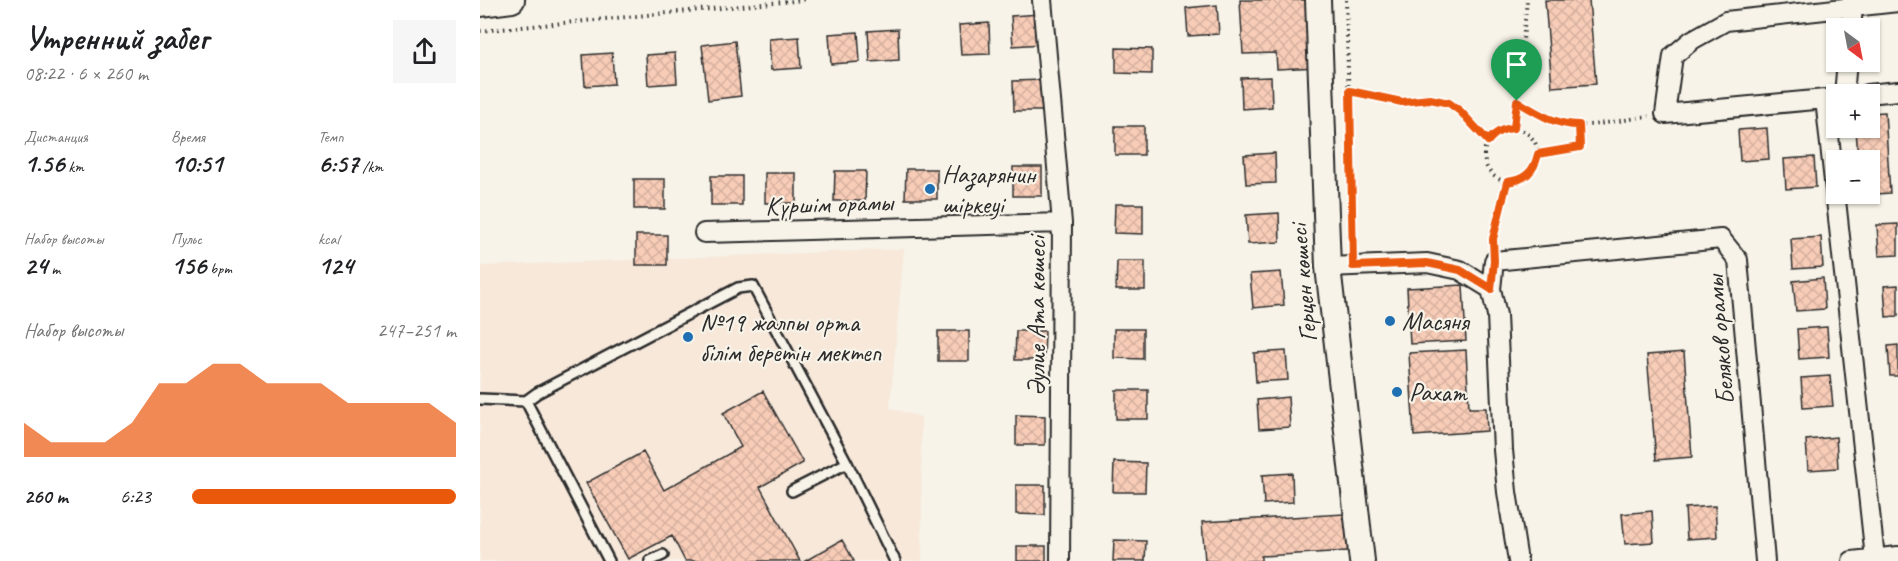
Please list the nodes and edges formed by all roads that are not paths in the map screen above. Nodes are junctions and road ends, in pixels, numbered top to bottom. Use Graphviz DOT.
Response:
graph roads {
  1 [pos="512,0"];
  2 [pos="1042,0"];
  3 [pos="1318,0"];
  4 [pos="1887,2"];
  5 [pos="480,4"];
  6 [pos="1853,8"];
  7 [pos="1852,18"];
  8 [pos="1898,91"];
  9 [pos="1880,93"];
  10 [pos="1826,99"];
  11 [pos="1834,138"];
  12 [pos="1062,223"];
  13 [pos="704,233"];
  14 [pos="1328,267"];
  15 [pos="1491,289"];
  16 [pos="480,399"];
  17 [pos="526,401"];
  18 [pos="847,463"];
  19 [pos="792,491"];
  20 [pos="663,555"];
  21 [pos="1898,556"];
  22 [pos="1875,558"];
  23 [pos="609,561"];
  24 [pos="650,561"];
  25 [pos="895,561"];
  26 [pos="1060,561"];
  27 [pos="1362,561"];
  28 [pos="1518,561"];
  29 [pos="1765,561"];
  30 [pos="1852,561"];
  1 -- 5 [label="street"];
  2 -- 12 [label="street, Әулие Ата көшесі"];
  3 -- 14 [label="street, Герцен көшесі"];
  4 -- 6 [label="street"];
  6 -- 7 [label="street"];
  6 -- 10 [label="street"];
  8 -- 9 [label="street"];
  11 -- 22 [label="street"];
  12 -- 13 [label="street, Күршім орамы"];
  12 -- 26 [label="street, Әулие Ата көшесі"];
  14 -- 15 [label="street"];
  14 -- 27 [label="street, Герцен көшесі"];
  15 -- 28 [label="street"];
  15 -- 29 [label="street, Беляков орамы"];
  16 -- 17 [label="lane"];
  17 -- 18 [label="lane"];
  17 -- 23 [label="lane"];
  18 -- 19 [label="lane"];
  18 -- 25 [label="lane"];
  20 -- 24 [label="lane"];
  21 -- 22 [label="street"];
  22 -- 30 [label="street"];
}
